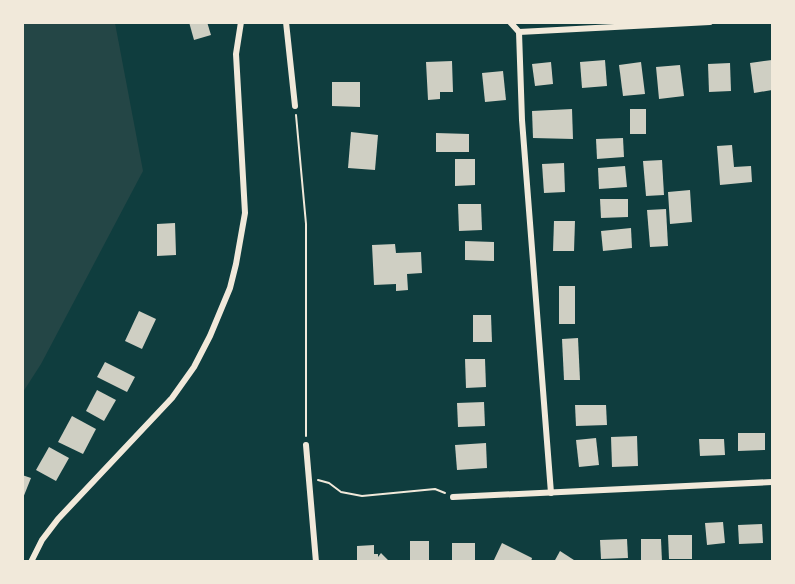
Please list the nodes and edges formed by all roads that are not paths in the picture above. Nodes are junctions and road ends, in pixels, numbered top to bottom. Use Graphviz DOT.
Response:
graph roads {
  1 [pos="241,22"];
  2 [pos="286,22"];
  3 [pos="510,22"];
  4 [pos="710,22"];
  5 [pos="519,32"];
  6 [pos="295,106"];
  7 [pos="306,445"];
  8 [pos="772,482"];
  9 [pos="551,493"];
  10 [pos="453,497"];
  11 [pos="31,561"];
  12 [pos="316,561"];
  1 -- 11 [label="street"];
  2 -- 6 [label="street"];
  3 -- 5 [label="street"];
  4 -- 5 [label="street"];
  5 -- 9 [label="street"];
  7 -- 12 [label="street"];
  8 -- 9 [label="street"];
  9 -- 10 [label="street"];
}
